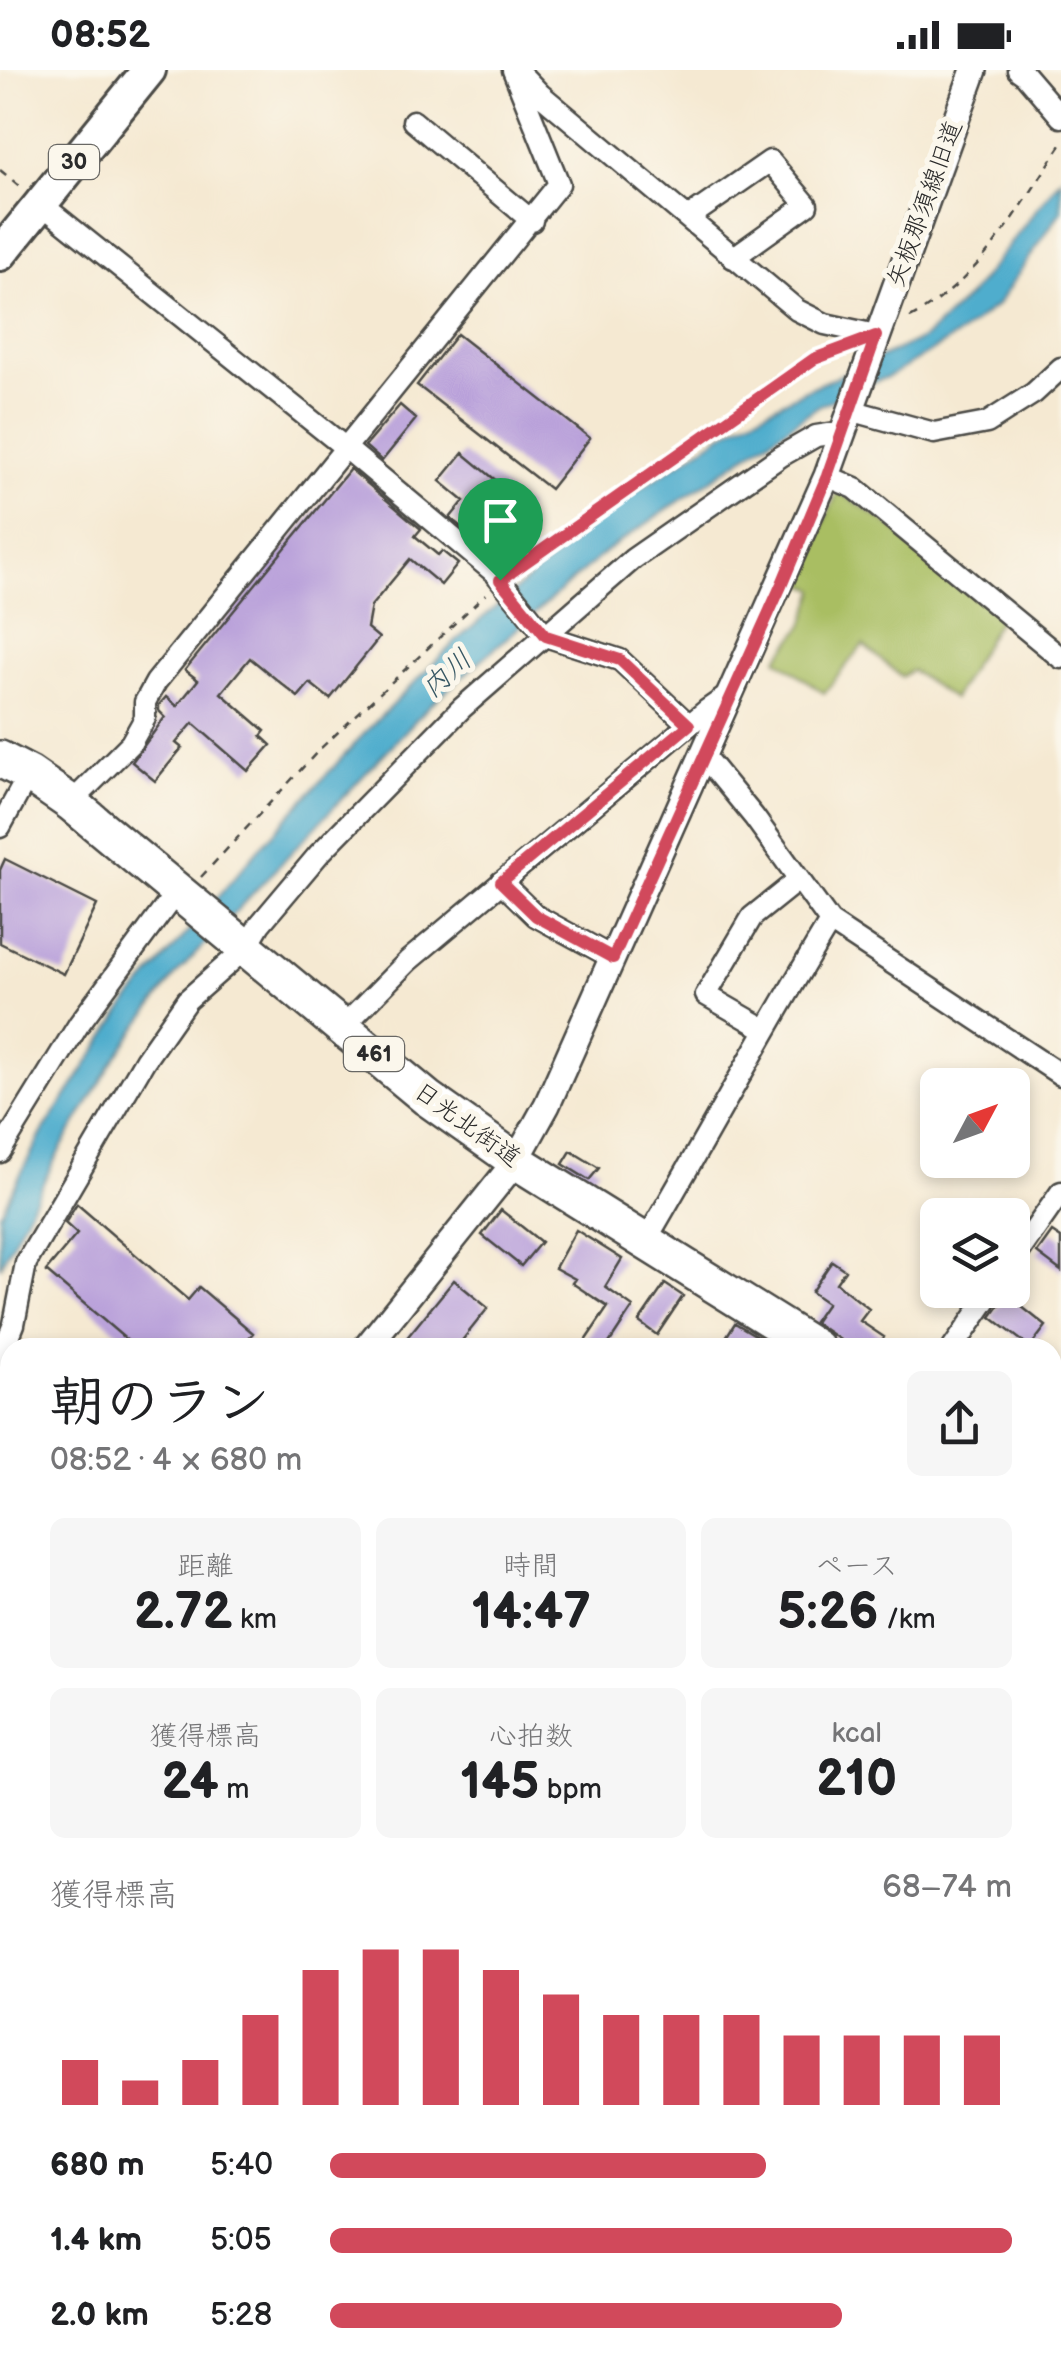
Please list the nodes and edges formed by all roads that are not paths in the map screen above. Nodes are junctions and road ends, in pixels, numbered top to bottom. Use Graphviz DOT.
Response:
graph roads {
  1 [pos="148,70"];
  2 [pos="515,70"];
  3 [pos="974,70"];
  4 [pos="1018,70"];
  5 [pos="1061,118"];
  6 [pos="413,121"];
  7 [pos="40,203"];
  8 [pos="688,218"];
  9 [pos="532,221"];
  10 [pos="0,254"];
  11 [pos="733,258"];
  12 [pos="876,337"];
  13 [pos="1061,368"];
  14 [pos="847,419"];
  15 [pos="347,449"];
  16 [pos="827,476"];
  17 [pos="546,636"];
  18 [pos="1061,658"];
  19 [pos="732,693"];
  20 [pos="689,725"];
  21 [pos="704,756"];
  22 [pos="14,767"];
  23 [pos="71,804"];
  24 [pos="0,827"];
  25 [pos="798,880"];
  26 [pos="501,882"];
  27 [pos="184,896"];
  28 [pos="830,922"];
  29 [pos="242,945"];
  30 [pos="613,958"];
  31 [pos="342,1028"];
  32 [pos="765,1029"];
  33 [pos="1061,1074"];
  34 [pos="0,1152"];
  35 [pos="516,1161"];
  36 [pos="1061,1192"];
  37 [pos="1030,1236"];
  38 [pos="645,1242"];
  39 [pos="980,1308"];
  40 [pos="8,1338"];
  41 [pos="374,1338"];
  42 [pos="800,1338"];
  43 [pos="959,1338"];
  1 -- 7 [label="main road, 30"];
  2 -- 8 [label="street"];
  2 -- 9 [label="street"];
  3 -- 12 [label="street, 矢板那須線旧道"];
  4 -- 5 [label="street"];
  6 -- 9 [label="street"];
  7 -- 10 [label="main road, 30"];
  7 -- 15 [label="street"];
  8 -- 11 [label="street"];
  8 -- 11 [label="street"];
  9 -- 15 [label="street"];
  11 -- 12 [label="street"];
  12 -- 14 [label="street, 矢板那須線旧道"];
  13 -- 14 [label="street"];
  14 -- 16 [label="street"];
  14 -- 17 [label="street"];
  15 -- 17 [label="street"];
  15 -- 23 [label="street"];
  16 -- 18 [label="street"];
  16 -- 19 [label="street"];
  17 -- 20 [label="street"];
  17 -- 29 [label="street"];
  19 -- 20 [label="street"];
  19 -- 21 [label="street"];
  20 -- 26 [label="street"];
  21 -- 25 [label="street"];
  21 -- 30 [label="street"];
  22 -- 23 [label="highway, 日光北街道 / 461"];
  22 -- 24 [label="street"];
  23 -- 27 [label="highway, 日光北街道 / 461"];
  25 -- 28 [label="street"];
  25 -- 32 [label="street"];
  26 -- 30 [label="street"];
  26 -- 31 [label="street"];
  27 -- 29 [label="highway, 日光北街道 / 461"];
  27 -- 34 [label="street"];
  28 -- 32 [label="street"];
  28 -- 33 [label="street"];
  29 -- 31 [label="highway, 日光北街道 / 461"];
  29 -- 40 [label="street"];
  30 -- 35 [label="street"];
  31 -- 35 [label="highway, 日光北街道 / 461"];
  32 -- 38 [label="street"];
  35 -- 38 [label="highway, 日光北街道 / 461"];
  35 -- 41 [label="street"];
  36 -- 37 [label="street"];
  38 -- 42 [label="highway, 日光北街道 / 461"];
  39 -- 43 [label="street"];
}
